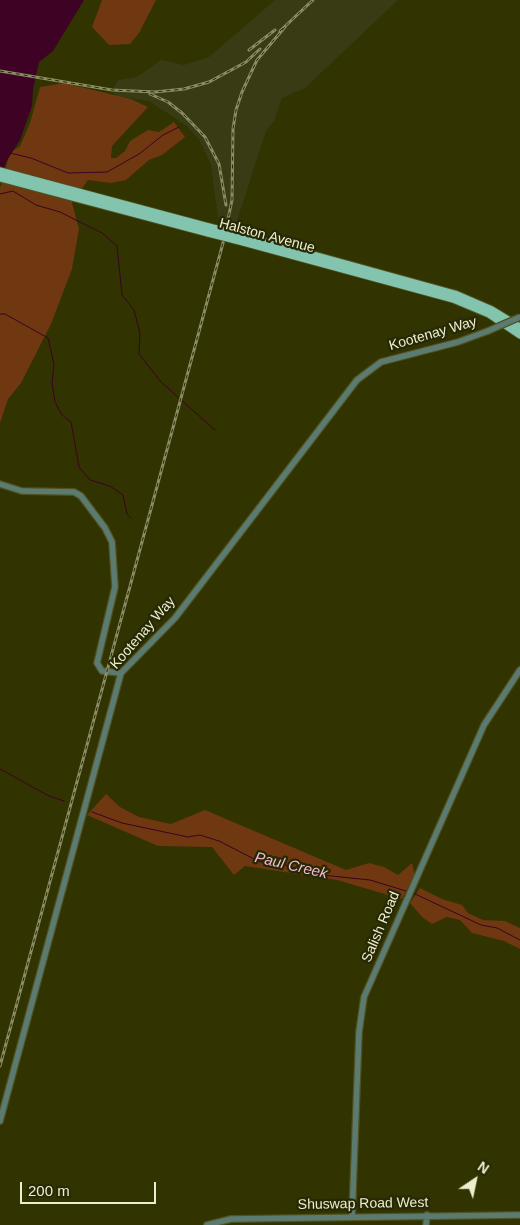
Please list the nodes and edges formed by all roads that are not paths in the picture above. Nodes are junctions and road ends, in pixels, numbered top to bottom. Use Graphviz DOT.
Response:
graph roads {
  1 [pos="0,172"];
  2 [pos="0,178"];
  3 [pos="97,201"];
  4 [pos="244,239"];
  5 [pos="520,316"];
  6 [pos="520,327"];
  7 [pos="520,335"];
  8 [pos="0,484"];
  9 [pos="520,670"];
  10 [pos="120,673"];
  11 [pos="0,1121"];
  12 [pos="427,1215"];
  13 [pos="520,1215"];
  14 [pos="352,1217"];
  15 [pos="207,1225"];
  16 [pos="426,1225"];
  1 -- 3 [label="main road, Halston Avenue"];
  2 -- 3 [label="main road, Halston Avenue"];
  3 -- 4 [label="main road, Halston Avenue, bridge"];
  4 -- 6 [label="main road, Halston Avenue"];
  4 -- 7 [label="main road, Halston Avenue"];
  5 -- 10 [label="street, Kootenay Way, bridge"];
  8 -- 10 [label="street"];
  9 -- 14 [label="street, Salish Road"];
  10 -- 11 [label="street, Kootenay Way"];
  12 -- 13 [label="street, Shuswap Road West"];
  12 -- 14 [label="street, Shuswap Road West"];
  12 -- 16 [label="street"];
  14 -- 15 [label="street, Shuswap Road West"];
}
